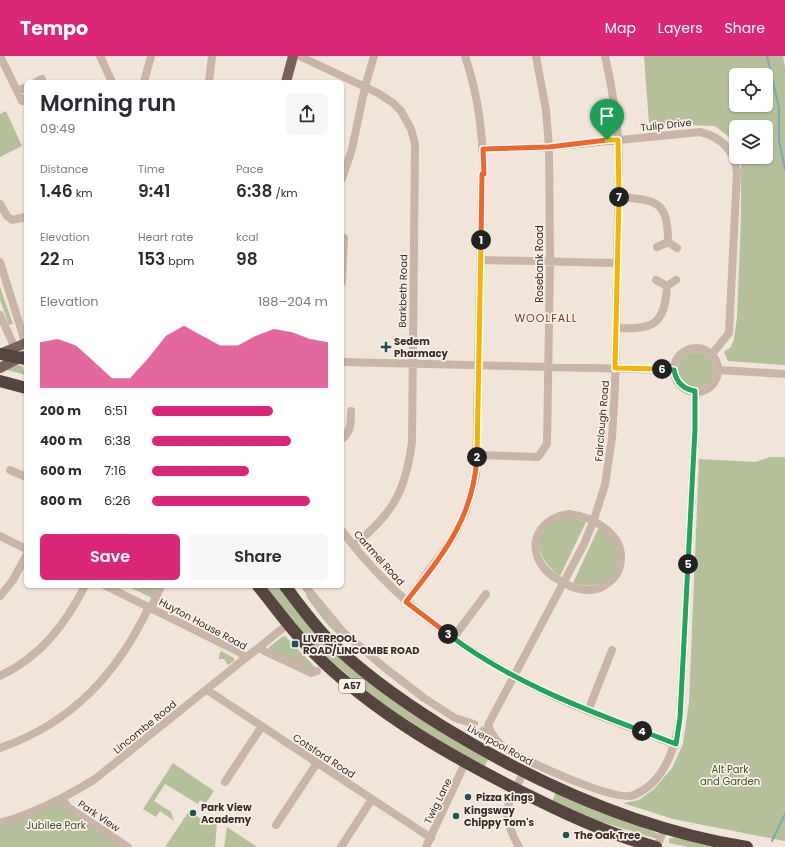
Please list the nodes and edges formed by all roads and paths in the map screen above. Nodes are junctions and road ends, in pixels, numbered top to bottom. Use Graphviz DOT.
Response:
graph roads {
  1 [pos="0,56"];
  2 [pos="100,56"];
  3 [pos="151,56"];
  4 [pos="212,56"];
  5 [pos="293,56"];
  6 [pos="299,56"];
  7 [pos="374,56"];
  8 [pos="465,56"];
  9 [pos="536,56"];
  10 [pos="605,56"];
  11 [pos="111,80"];
  12 [pos="145,80"];
  13 [pos="209,80"];
  14 [pos="287,80"];
  15 [pos="364,87"];
  16 [pos="24,88"];
  17 [pos="17,91"];
  18 [pos="22,101"];
  19 [pos="618,140"];
  20 [pos="549,147"];
  21 [pos="483,149"];
  22 [pos="344,172"];
  23 [pos="619,197"];
  24 [pos="0,204"];
  25 [pos="24,217"];
  26 [pos="668,242"];
  27 [pos="657,247"];
  28 [pos="677,248"];
  29 [pos="481,260"];
  30 [pos="550,261"];
  31 [pos="0,262"];
  32 [pos="617,263"];
  33 [pos="656,280"];
  34 [pos="676,280"];
  35 [pos="667,286"];
  36 [pos="16,313"];
  37 [pos="0,315"];
  38 [pos="24,320"];
  39 [pos="5,327"];
  40 [pos="616,328"];
  41 [pos="0,336"];
  42 [pos="24,338"];
  43 [pos="0,354"];
  44 [pos="712,354"];
  45 [pos="23,357"];
  46 [pos="344,362"];
  47 [pos="412,363"];
  48 [pos="479,364"];
  49 [pos="548,367"];
  50 [pos="0,368"];
  51 [pos="615,368"];
  52 [pos="674,370"];
  53 [pos="718,370"];
  54 [pos="785,374"];
  55 [pos="0,381"];
  56 [pos="24,387"];
  57 [pos="695,391"];
  58 [pos="351,411"];
  59 [pos="344,438"];
  60 [pos="477,455"];
  61 [pos="10,470"];
  62 [pos="24,476"];
  63 [pos="593,522"];
  64 [pos="344,534"];
  65 [pos="0,536"];
  66 [pos="354,546"];
  67 [pos="24,547"];
  68 [pos="24,560"];
  69 [pos="564,583"];
  70 [pos="84,588"];
  71 [pos="110,588"];
  72 [pos="160,588"];
  73 [pos="260,588"];
  74 [pos="287,588"];
  75 [pos="307,588"];
  76 [pos="486,594"];
  77 [pos="0,596"];
  78 [pos="406,602"];
  79 [pos="150,607"];
  80 [pos="288,624"];
  81 [pos="453,638"];
  82 [pos="260,647"];
  83 [pos="612,650"];
  84 [pos="246,658"];
  85 [pos="300,658"];
  86 [pos="297,666"];
  87 [pos="317,671"];
  88 [pos="514,675"];
  89 [pos="0,676"];
  90 [pos="207,690"];
  91 [pos="588,711"];
  92 [pos="474,724"];
  93 [pos="488,725"];
  94 [pos="262,726"];
  95 [pos="676,744"];
  96 [pos="0,748"];
  97 [pos="317,763"];
  98 [pos="465,763"];
  99 [pos="524,772"];
  100 [pos="225,782"];
  101 [pos="515,789"];
  102 [pos="62,798"];
  103 [pos="372,799"];
  104 [pos="0,823"];
  105 [pos="276,825"];
  106 [pos="664,829"];
  107 [pos="431,838"];
  108 [pos="128,847"];
  109 [pos="341,847"];
  110 [pos="426,847"];
  111 [pos="519,847"];
  112 [pos="656,847"];
  113 [pos="747,847"];
  1 -- 17 [label="street"];
  2 -- 11 [label="street"];
  3 -- 12 [label="street"];
  4 -- 13 [label="street"];
  5 -- 14 [label="main road"];
  6 -- 15 [label="street, Barkbeth Road"];
  7 -- 15 [label="street"];
  8 -- 21 [label="street"];
  9 -- 20 [label="street, Rosebank Road"];
  10 -- 19 [label="street, Fairclough Road"];
  15 -- 22 [label="street"];
  15 -- 47 [label="street, Barkbeth Road"];
  16 -- 17 [label="street"];
  17 -- 18 [label="street"];
  19 -- 20 [label="street, Tulip Drive"];
  19 -- 23 [label="street, Fairclough Road"];
  19 -- 44 [label="street, Tulip Drive"];
  20 -- 21 [label="street, Tulip Drive"];
  20 -- 30 [label="street, Rosebank Road"];
  21 -- 29 [label="street"];
  23 -- 26 [label="street"];
  23 -- 32 [label="street, Fairclough Road"];
  24 -- 25 [label="street"];
  26 -- 27 [label="street"];
  26 -- 28 [label="street"];
  29 -- 30 [label="street"];
  29 -- 48 [label="street"];
  30 -- 32 [label="street"];
  30 -- 49 [label="street, Rosebank Road"];
  31 -- 36 [label="street"];
  32 -- 40 [label="street, Fairclough Road"];
  33 -- 35 [label="street"];
  34 -- 35 [label="street"];
  35 -- 40 [label="street"];
  36 -- 38 [label="street"];
  36 -- 42 [label="street"];
  37 -- 39 [label="street"];
  39 -- 41 [label="street"];
  39 -- 45 [label="street"];
  40 -- 51 [label="street, Fairclough Road"];
  43 -- 45 [label="highway"];
  44 -- 52 [label="street"];
  44 -- 53 [label="street"];
  45 -- 50 [label="main road"];
  46 -- 47 [label="street"];
  47 -- 48 [label="street"];
  47 -- 66 [label="street, Barkbeth Road"];
  48 -- 49 [label="street"];
  48 -- 60 [label="street"];
  49 -- 51 [label="street"];
  49 -- 60 [label="street, Rosebank Road"];
  51 -- 52 [label="street"];
  51 -- 63 [label="street, Fairclough Road"];
  52 -- 57 [label="street"];
  53 -- 54 [label="street"];
  53 -- 57 [label="street"];
  55 -- 56 [label="highway"];
  57 -- 95 [label="street, Liverpool Road"];
  58 -- 59 [label="street"];
  60 -- 78 [label="street"];
  61 -- 62 [label="street"];
  63 -- 69 [label="street, Fairclough Road"];
  63 -- 69 [label="street"];
  63 -- 69 [label="street"];
  64 -- 66 [label="street, Cartmel Road"];
  65 -- 67 [label="street"];
  66 -- 78 [label="street, Cartmel Road"];
  68 -- 77 [label="street"];
  69 -- 88 [label="street, Fairclough Road"];
  70 -- 89 [label="street"];
  71 -- 79 [label="street, Huyton House Road"];
  72 -- 79 [label="street, Huyton House Road"];
  73 -- 80 [label="highway, A57"];
  74 -- 99 [label="highway, Liverpool Road / A57"];
  75 -- 92 [label="street"];
  76 -- 81 [label="street"];
  78 -- 81 [label="street, Cartmel Road"];
  79 -- 84 [label="street, Huyton House Road"];
  79 -- 96 [label="street"];
  80 -- 82 [label="street, Lincombe Road"];
  80 -- 98 [label="highway, A57"];
  81 -- 88 [label="street, Cartmel Road"];
  82 -- 84 [label="street, Lincombe Road"];
  82 -- 86 [label="street"];
  83 -- 91 [label="street"];
  84 -- 90 [label="street, Lincombe Road"];
  85 -- 86 [label="street"];
  86 -- 87 [label="street"];
  88 -- 91 [label="street, Cartmel Road"];
  88 -- 93 [label="street, Fairclough Road"];
  90 -- 94 [label="street, Cotsford Road"];
  90 -- 102 [label="street, Lincombe Road"];
  91 -- 95 [label="street, Cartmel Road"];
  93 -- 95 [label="street, Liverpool Road"];
  94 -- 97 [label="street, Cotsford Road"];
  94 -- 100 [label="street"];
  97 -- 103 [label="street, Cotsford Road"];
  97 -- 105 [label="street"];
  98 -- 101 [label="highway, A57"];
  98 -- 107 [label="street, Twig Lane"];
  99 -- 101 [label="street"];
  99 -- 106 [label="highway, Liverpool Road / A57"];
  101 -- 111 [label="street"];
  101 -- 112 [label="highway, A57"];
  102 -- 104 [label="street, Lincombe Road"];
  102 -- 108 [label="street, Park View"];
  103 -- 107 [label="street, Cotsford Road"];
  103 -- 109 [label="street"];
  106 -- 112 [label="street"];
  106 -- 113 [label="highway, Liverpool Road / A57"];
  107 -- 110 [label="street, Twig Lane"];
}
